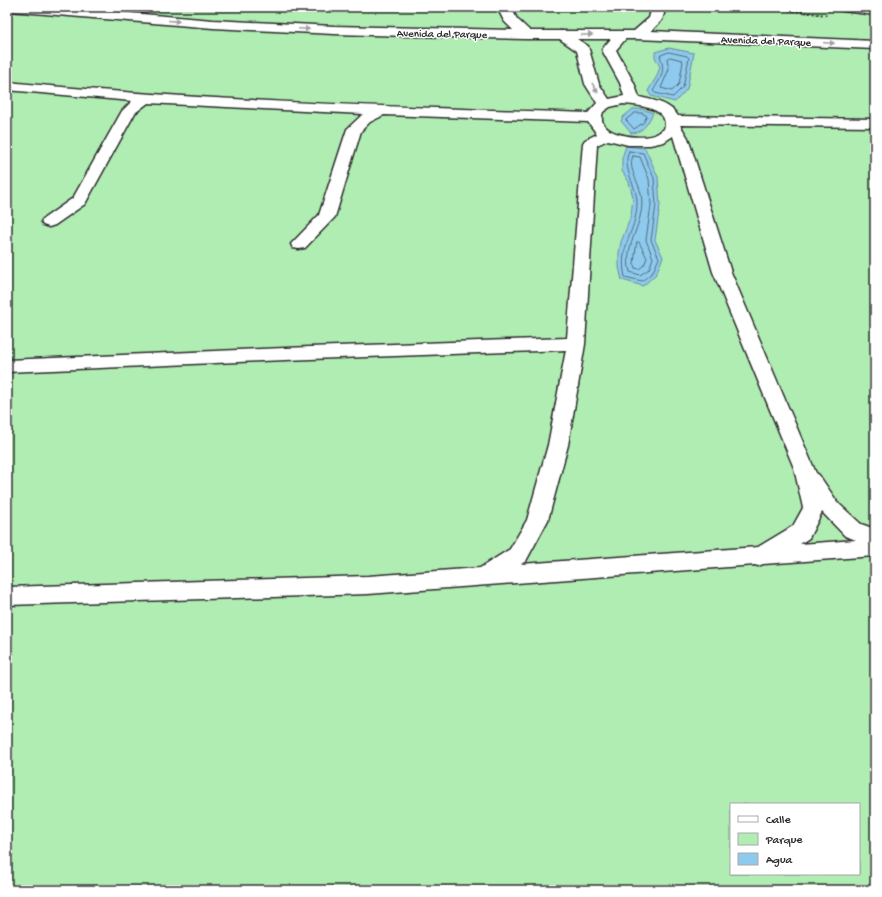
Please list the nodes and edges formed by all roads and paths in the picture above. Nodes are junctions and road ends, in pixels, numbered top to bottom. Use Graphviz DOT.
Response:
graph roads {
  1 [pos="9,7"];
  2 [pos="504,7"];
  3 [pos="659,7"];
  4 [pos="761,7"];
  5 [pos="844,7"];
  6 [pos="875,11"];
  7 [pos="828,15"];
  8 [pos="526,35"];
  9 [pos="561,35"];
  10 [pos="622,35"];
  11 [pos="637,35"];
  12 [pos="875,45"];
  13 [pos="7,86"];
  14 [pos="146,97"];
  15 [pos="633,100"];
  16 [pos="605,104"];
  17 [pos="381,111"];
  18 [pos="593,118"];
  19 [pos="673,123"];
  20 [pos="868,123"];
  21 [pos="875,130"];
  22 [pos="606,135"];
  23 [pos="49,222"];
  24 [pos="299,244"];
  25 [pos="576,344"];
  26 [pos="7,366"];
  27 [pos="804,468"];
  28 [pos="875,538"];
  29 [pos="875,547"];
  30 [pos="758,557"];
  31 [pos="484,577"];
  32 [pos="7,596"];
  1 -- 8 [label="main road, Avenida del Parque, one-way"];
  2 -- 8 [label="main road"];
  3 -- 11 [label="main road"];
  4 -- 7 [label="path"];
  5 -- 6 [label="main road"];
  8 -- 9 [label="main road, Avenida del Parque"];
  9 -- 10 [label="main road, Avenida del Parque, one-way"];
  9 -- 16 [label="street, one-way"];
  10 -- 11 [label="main road, Avenida del Parque"];
  10 -- 15 [label="street"];
  11 -- 12 [label="main road, Avenida del Parque, one-way"];
  13 -- 14 [label="street"];
  14 -- 17 [label="street"];
  14 -- 23 [label="street"];
  15 -- 16 [label="street"];
  15 -- 19 [label="street"];
  16 -- 18 [label="street"];
  17 -- 18 [label="street"];
  17 -- 24 [label="street"];
  18 -- 22 [label="street"];
  19 -- 20 [label="street"];
  19 -- 22 [label="street"];
  19 -- 27 [label="street"];
  20 -- 21 [label="street"];
  22 -- 25 [label="street"];
  25 -- 26 [label="street"];
  25 -- 31 [label="street"];
  27 -- 28 [label="street"];
  27 -- 30 [label="street"];
  29 -- 30 [label="street"];
  30 -- 31 [label="street"];
  31 -- 32 [label="street"];
}
